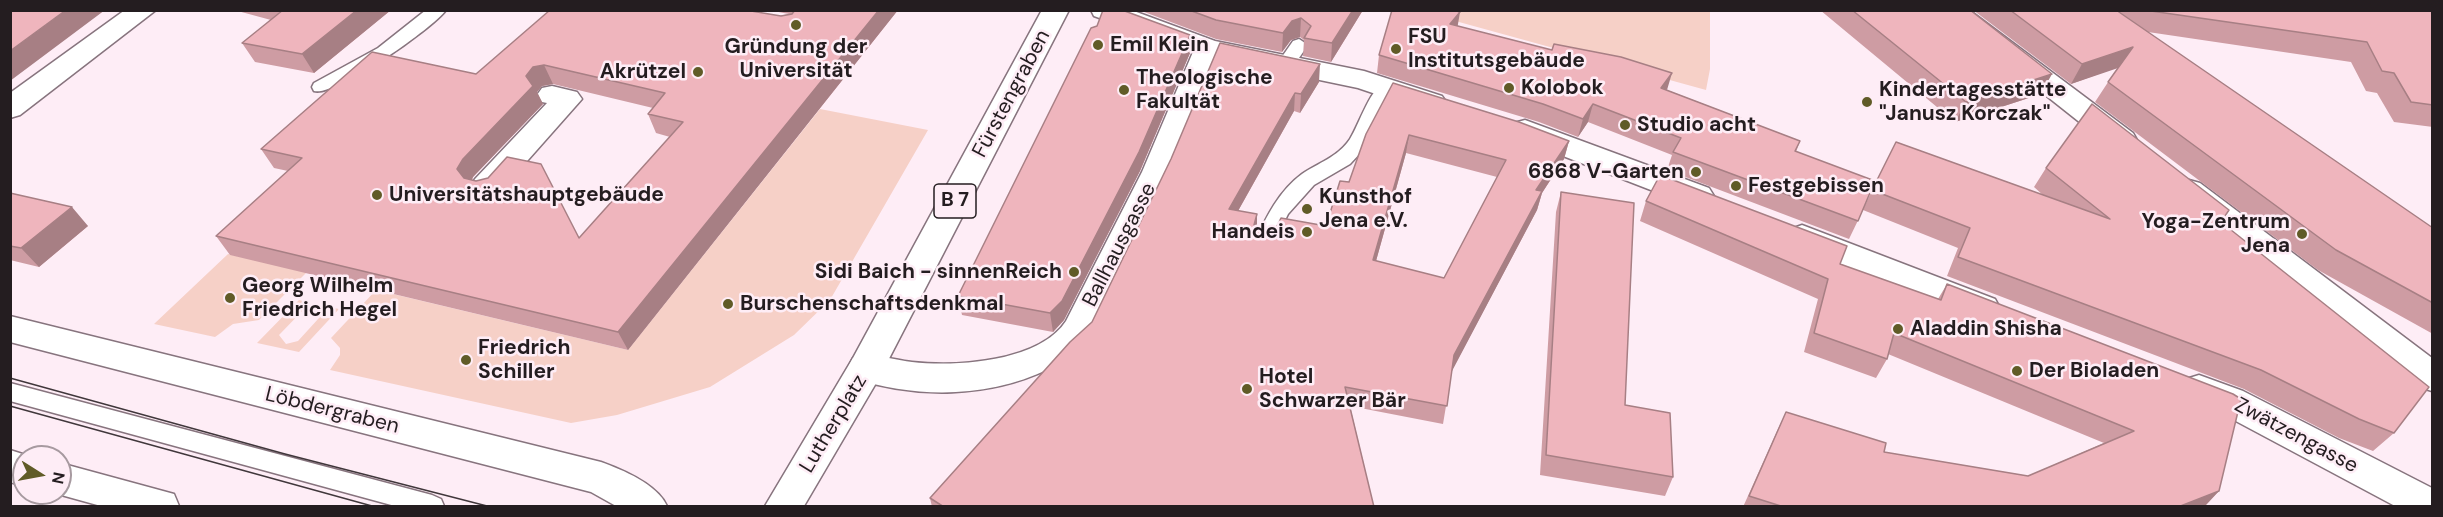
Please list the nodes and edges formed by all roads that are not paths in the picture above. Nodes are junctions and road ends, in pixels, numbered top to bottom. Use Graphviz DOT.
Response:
graph roads {
  1 [pos="143,10"];
  2 [pos="438,10"];
  3 [pos="1056,10"];
  4 [pos="1104,10"];
  5 [pos="1951,10"];
  6 [pos="1209,48"];
  7 [pos="321,87"];
  8 [pos="1386,88"];
  9 [pos="552,95"];
  10 [pos="10,108"];
  11 [pos="1460,112"];
  12 [pos="1494,122"];
  13 [pos="2141,154"];
  14 [pos="2170,176"];
  15 [pos="486,187"];
  16 [pos="1727,207"];
  17 [pos="1770,225"];
  18 [pos="1265,242"];
  19 [pos="2011,318"];
  20 [pos="10,329"];
  21 [pos="866,368"];
  22 [pos="2433,377"];
  23 [pos="970,378"];
  24 [pos="2176,380"];
  25 [pos="10,392"];
  26 [pos="72,482"];
  27 [pos="160,507"];
  28 [pos="432,507"];
  29 [pos="648,507"];
  30 [pos="784,507"];
  31 [pos="2430,507"];
  1 -- 10 [label="street"];
  2 -- 7 [label="lane"];
  3 -- 21 [label="street, Fürstengraben / B 7"];
  4 -- 6 [label="street"];
  5 -- 13 [label="street"];
  6 -- 8 [label="street"];
  6 -- 23 [label="street, Ballhausgasse"];
  8 -- 11 [label="street"];
  8 -- 18 [label="lane"];
  9 -- 15 [label="street"];
  12 -- 16 [label="street"];
  14 -- 22 [label="street"];
  17 -- 19 [label="street"];
  20 -- 29 [label="street, Löbdergraben"];
  21 -- 23 [label="street, Lutherplatz"];
  21 -- 30 [label="street, Lutherplatz / B 7"];
  24 -- 31 [label="street, Zwätzengasse"];
  25 -- 28 [label="lane"];
  26 -- 27 [label="street"];
}
